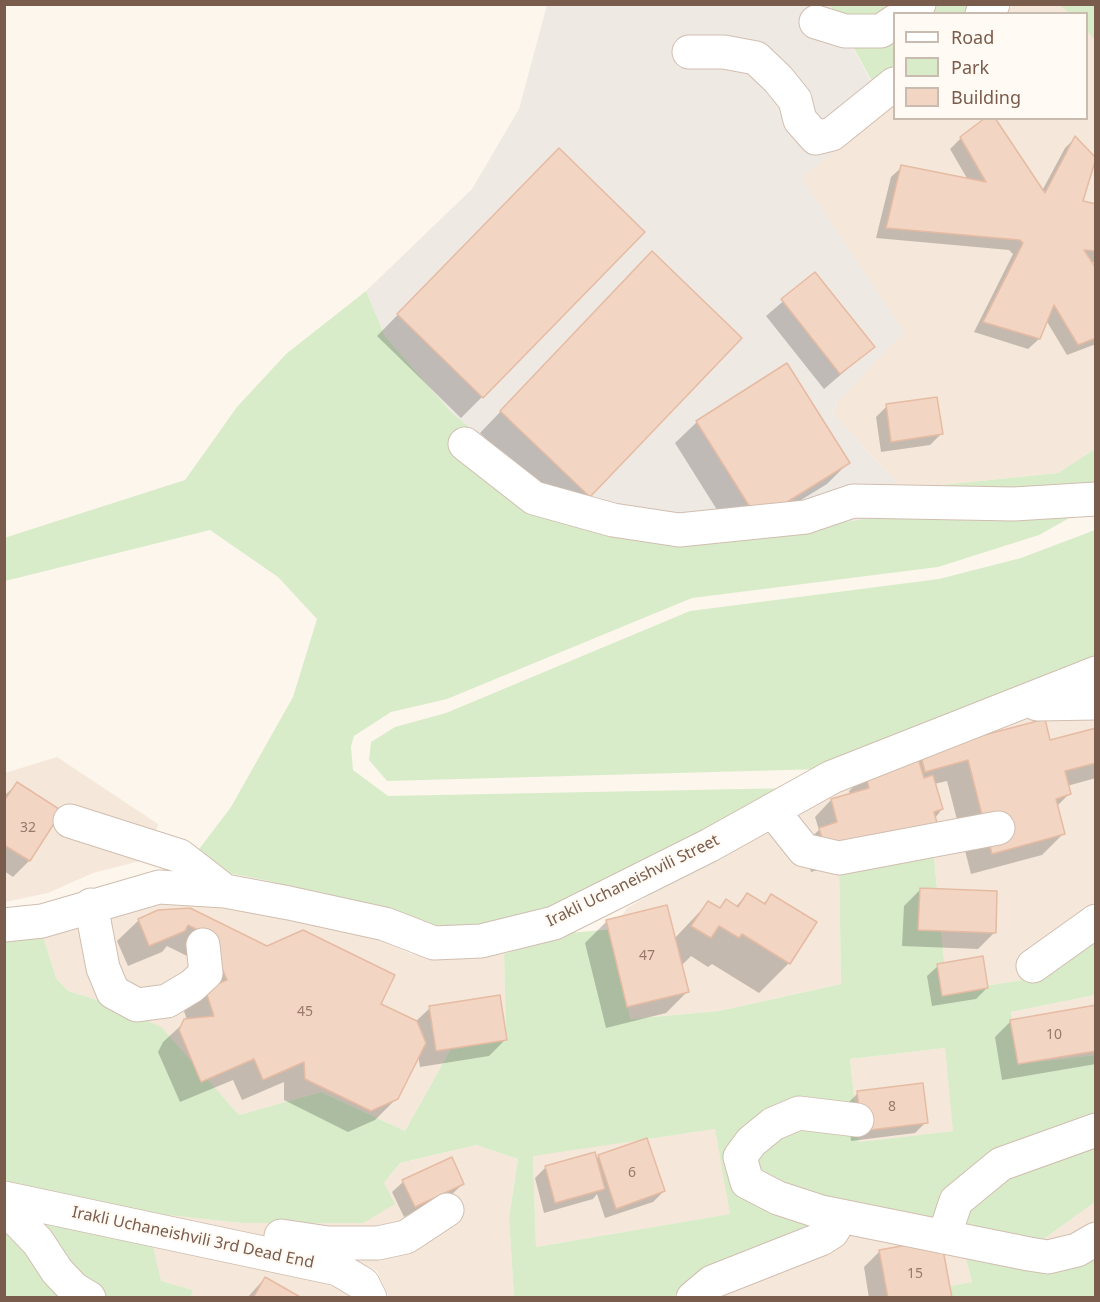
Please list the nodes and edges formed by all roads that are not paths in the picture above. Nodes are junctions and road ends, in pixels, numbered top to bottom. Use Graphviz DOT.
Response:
graph roads {
  1 [pos="816,22"];
  2 [pos="893,23"];
  3 [pos="689,52"];
  4 [pos="893,85"];
  5 [pos="465,444"];
  6 [pos="1095,499"];
  7 [pos="1095,673"];
  8 [pos="1095,703"];
  9 [pos="1017,705"];
  10 [pos="772,810"];
  11 [pos="70,820"];
  12 [pos="998,828"];
  13 [pos="225,891"];
  14 [pos="92,904"];
  15 [pos="1095,921"];
  16 [pos="4,925"];
  17 [pos="203,945"];
  18 [pos="1033,966"];
  19 [pos="857,1120"];
  20 [pos="1095,1130"];
  21 [pos="4,1198"];
  22 [pos="447,1210"];
  23 [pos="4,1212"];
  24 [pos="842,1216"];
  25 [pos="130,1225"];
  26 [pos="944,1237"];
  27 [pos="1095,1239"];
  28 [pos="89,1298"];
  29 [pos="370,1298"];
  30 [pos="693,1298"];
  1 -- 2 [label="street"];
  3 -- 4 [label="street"];
  5 -- 6 [label="street"];
  7 -- 9 [label="street, Irakli Uchaneishvili Street"];
  8 -- 9 [label="street"];
  9 -- 10 [label="street, Irakli Uchaneishvili Street"];
  10 -- 12 [label="street"];
  10 -- 13 [label="street, Irakli Uchaneishvili Street"];
  11 -- 13 [label="street"];
  13 -- 14 [label="street, Irakli Uchaneishvili Street"];
  14 -- 16 [label="street, Irakli Uchaneishvili Street"];
  14 -- 17 [label="street"];
  15 -- 18 [label="street"];
  19 -- 24 [label="street"];
  20 -- 26 [label="street"];
  21 -- 25 [label="street, Irakli Uchaneishvili 3rd Dead End"];
  22 -- 25 [label="street"];
  23 -- 28 [label="street"];
  24 -- 26 [label="street"];
  24 -- 30 [label="street"];
  25 -- 29 [label="street, Irakli Uchaneishvili 3rd Dead End"];
  26 -- 27 [label="street"];
}
